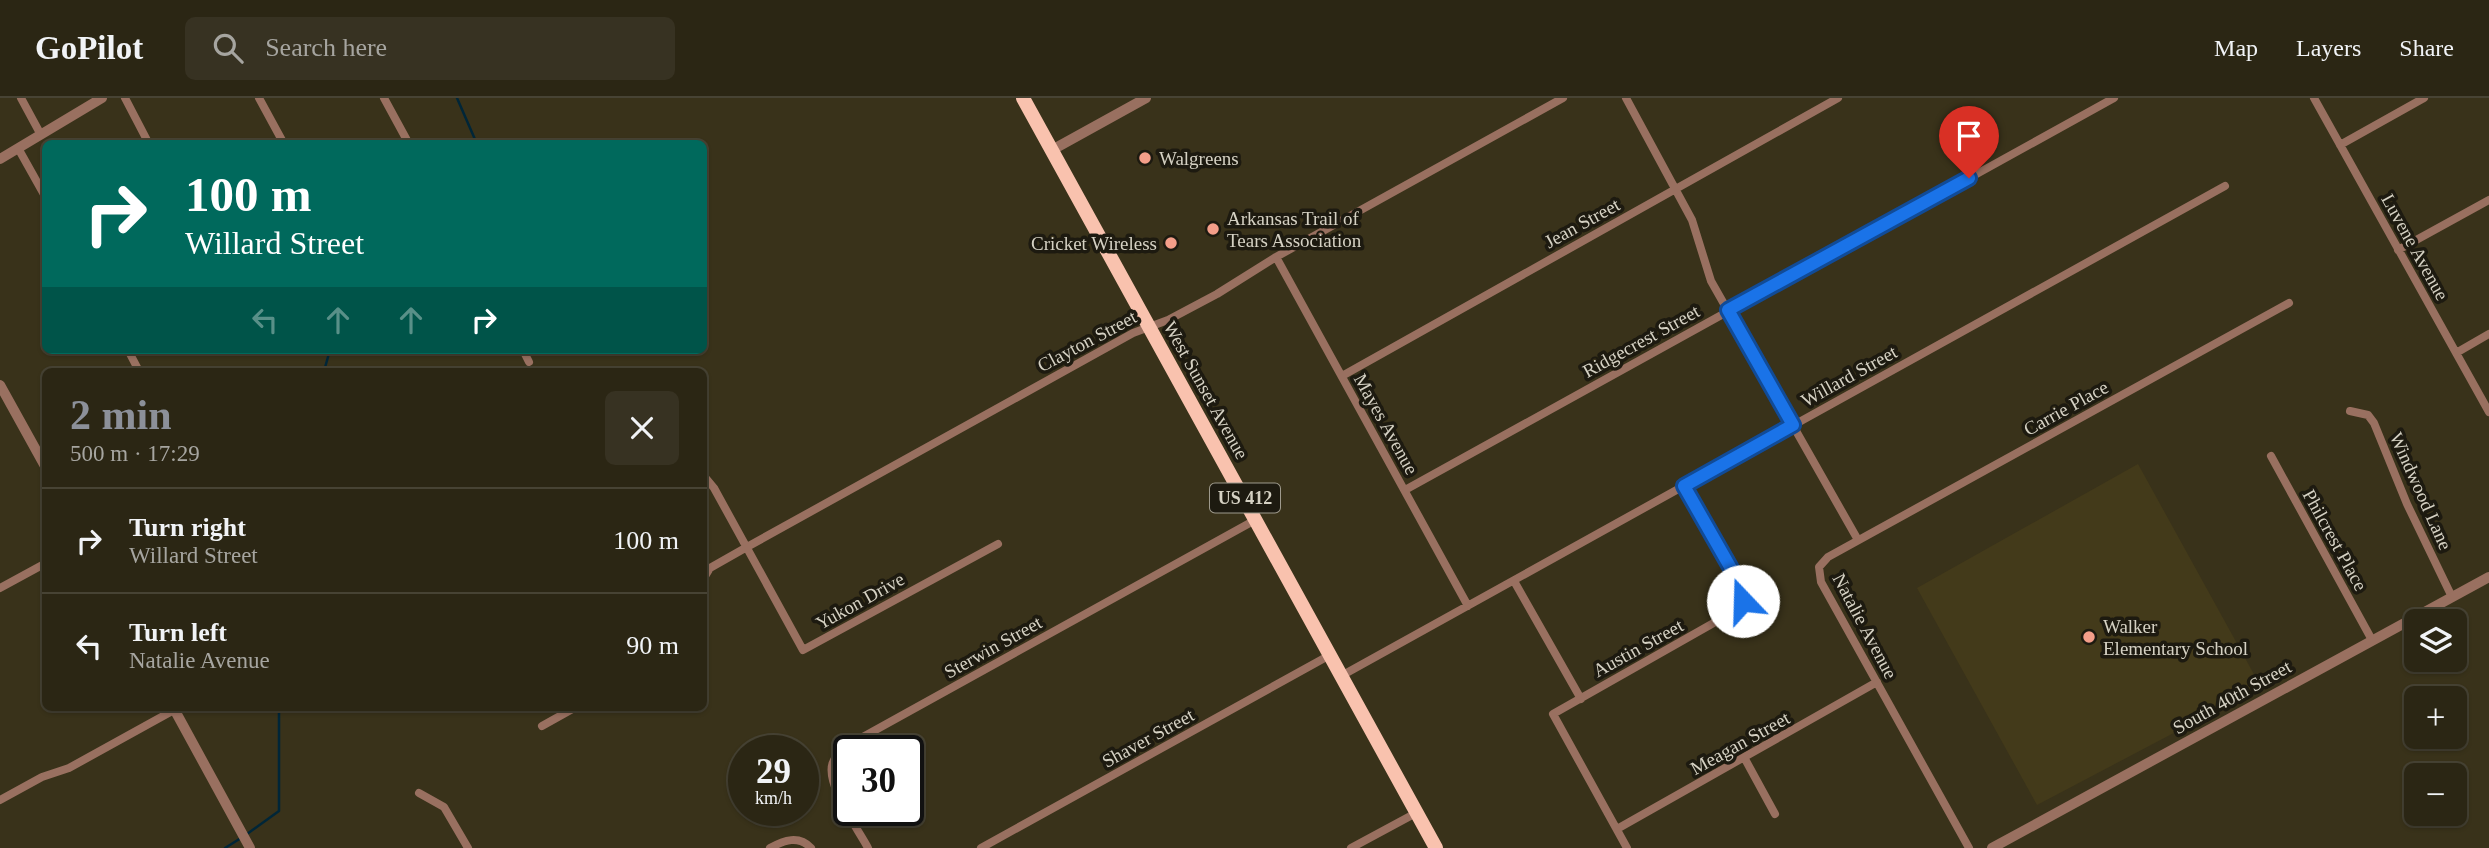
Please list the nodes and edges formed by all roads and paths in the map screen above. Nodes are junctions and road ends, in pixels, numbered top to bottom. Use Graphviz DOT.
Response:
graph roads {
  1 [pos="21,98"];
  2 [pos="102,98"];
  3 [pos="125,98"];
  4 [pos="259,98"];
  5 [pos="384,98"];
  6 [pos="1023,98"];
  7 [pos="1146,98"];
  8 [pos="1563,98"];
  9 [pos="1626,98"];
  10 [pos="1838,98"];
  11 [pos="2114,98"];
  12 [pos="2314,98"];
  13 [pos="2424,98"];
  14 [pos="41,135"];
  15 [pos="147,140"];
  16 [pos="282,140"];
  17 [pos="407,140"];
  18 [pos="2340,145"];
  19 [pos="19,148"];
  20 [pos="1052,150"];
  21 [pos="0,159"];
  22 [pos="2225,186"];
  23 [pos="1675,188"];
  24 [pos="42,191"];
  25 [pos="2489,200"];
  26 [pos="2398,250"];
  27 [pos="1276,257"];
  28 [pos="2289,303"];
  29 [pos="1728,310"];
  30 [pos="1149,327"];
  31 [pos="2489,334"];
  32 [pos="2456,353"];
  33 [pos="525,354"];
  34 [pos="530,362"];
  35 [pos="1342,376"];
  36 [pos="0,385"];
  37 [pos="2350,411"];
  38 [pos="2489,412"];
  39 [pos="1793,425"];
  40 [pos="2270,456"];
  41 [pos="42,461"];
  42 [pos="707,480"];
  43 [pos="1684,486"];
  44 [pos="1405,490"];
  45 [pos="1256,519"];
  46 [pos="1858,540"];
  47 [pos="998,544"];
  48 [pos="747,547"];
  49 [pos="42,566"];
  50 [pos="707,573"];
  51 [pos="2489,578"];
  52 [pos="1514,581"];
  53 [pos="0,588"];
  54 [pos="2452,597"];
  55 [pos="1468,606"];
  56 [pos="2372,640"];
  57 [pos="1330,655"];
  58 [pos="1341,676"];
  59 [pos="1877,682"];
  60 [pos="1580,699"];
  61 [pos="168,711"];
  62 [pos="175,711"];
  63 [pos="569,711"];
  64 [pos="542,726"];
  65 [pos="1745,759"];
  66 [pos="419,793"];
  67 [pos="0,800"];
  68 [pos="1416,813"];
  69 [pos="1775,814"];
  70 [pos="1617,829"];
  71 [pos="250,848"];
  72 [pos="468,848"];
  73 [pos="770,848"];
  74 [pos="811,848"];
  75 [pos="868,848"];
  76 [pos="981,848"];
  77 [pos="1351,848"];
  78 [pos="1436,848"];
  79 [pos="1627,848"];
  80 [pos="1969,848"];
  81 [pos="1993,848"];
  1 -- 14 [label="street"];
  2 -- 14 [label="street"];
  3 -- 15 [label="street"];
  4 -- 16 [label="street"];
  5 -- 17 [label="street"];
  6 -- 20 [label="highway, West Sunset Avenue / US 412"];
  7 -- 20 [label="street"];
  8 -- 27 [label="street, Clayton Street"];
  9 -- 23 [label="street"];
  10 -- 23 [label="street, Jean Street"];
  11 -- 29 [label="street, Ridgecrest Street"];
  12 -- 18 [label="street, Luvene Avenue"];
  13 -- 18 [label="street"];
  14 -- 19 [label="street"];
  18 -- 26 [label="street, Luvene Avenue"];
  19 -- 21 [label="street"];
  19 -- 24 [label="street"];
  20 -- 30 [label="highway, West Sunset Avenue / US 412"];
  22 -- 39 [label="street, Willard Street"];
  23 -- 29 [label="street"];
  23 -- 35 [label="street, Jean Street"];
  25 -- 26 [label="street"];
  26 -- 32 [label="street, Luvene Avenue"];
  27 -- 30 [label="street, Clayton Street"];
  27 -- 35 [label="street, Mayes Avenue"];
  28 -- 46 [label="street, Carrie Place"];
  29 -- 39 [label="street"];
  29 -- 44 [label="street, Ridgecrest Street"];
  30 -- 45 [label="highway, West Sunset Avenue / US 412"];
  30 -- 48 [label="street, Clayton Street"];
  31 -- 32 [label="street"];
  32 -- 38 [label="street, Luvene Avenue"];
  33 -- 34 [label="street"];
  35 -- 44 [label="street, Mayes Avenue"];
  36 -- 41 [label="street"];
  37 -- 54 [label="street, Windwood Lane"];
  39 -- 43 [label="street, Willard Street"];
  39 -- 46 [label="street"];
  40 -- 56 [label="street, Philcrest Place"];
  42 -- 48 [label="street"];
  43 -- 52 [label="street, Willard Street"];
  43 -- 60 [label="street, Austin Street"];
  44 -- 55 [label="street, Mayes Avenue"];
  45 -- 57 [label="highway, West Sunset Avenue / US 412"];
  45 -- 75 [label="street, Sterwin Street"];
  46 -- 59 [label="street, Natalie Avenue"];
  47 -- 48 [label="street, Yukon Drive"];
  48 -- 50 [label="street, Clayton Street"];
  49 -- 53 [label="street"];
  51 -- 54 [label="street, South 40th Street"];
  52 -- 55 [label="street, Willard Street"];
  52 -- 60 [label="street"];
  54 -- 56 [label="street, South 40th Street"];
  55 -- 58 [label="street, Willard Street"];
  56 -- 81 [label="street, South 40th Street"];
  57 -- 58 [label="highway, West Sunset Avenue / US 412"];
  57 -- 76 [label="street, Shaver Street"];
  58 -- 68 [label="highway, West Sunset Avenue / US 412"];
  59 -- 65 [label="street, Meagan Street"];
  59 -- 80 [label="street, Natalie Avenue"];
  60 -- 70 [label="street"];
  61 -- 67 [label="street"];
  62 -- 71 [label="street"];
  63 -- 64 [label="street"];
  65 -- 69 [label="street"];
  65 -- 70 [label="street, Meagan Street"];
  66 -- 72 [label="street"];
  68 -- 77 [label="street"];
  68 -- 78 [label="highway, West Sunset Avenue / US 412"];
  70 -- 79 [label="street"];
  73 -- 74 [label="street"];
}
